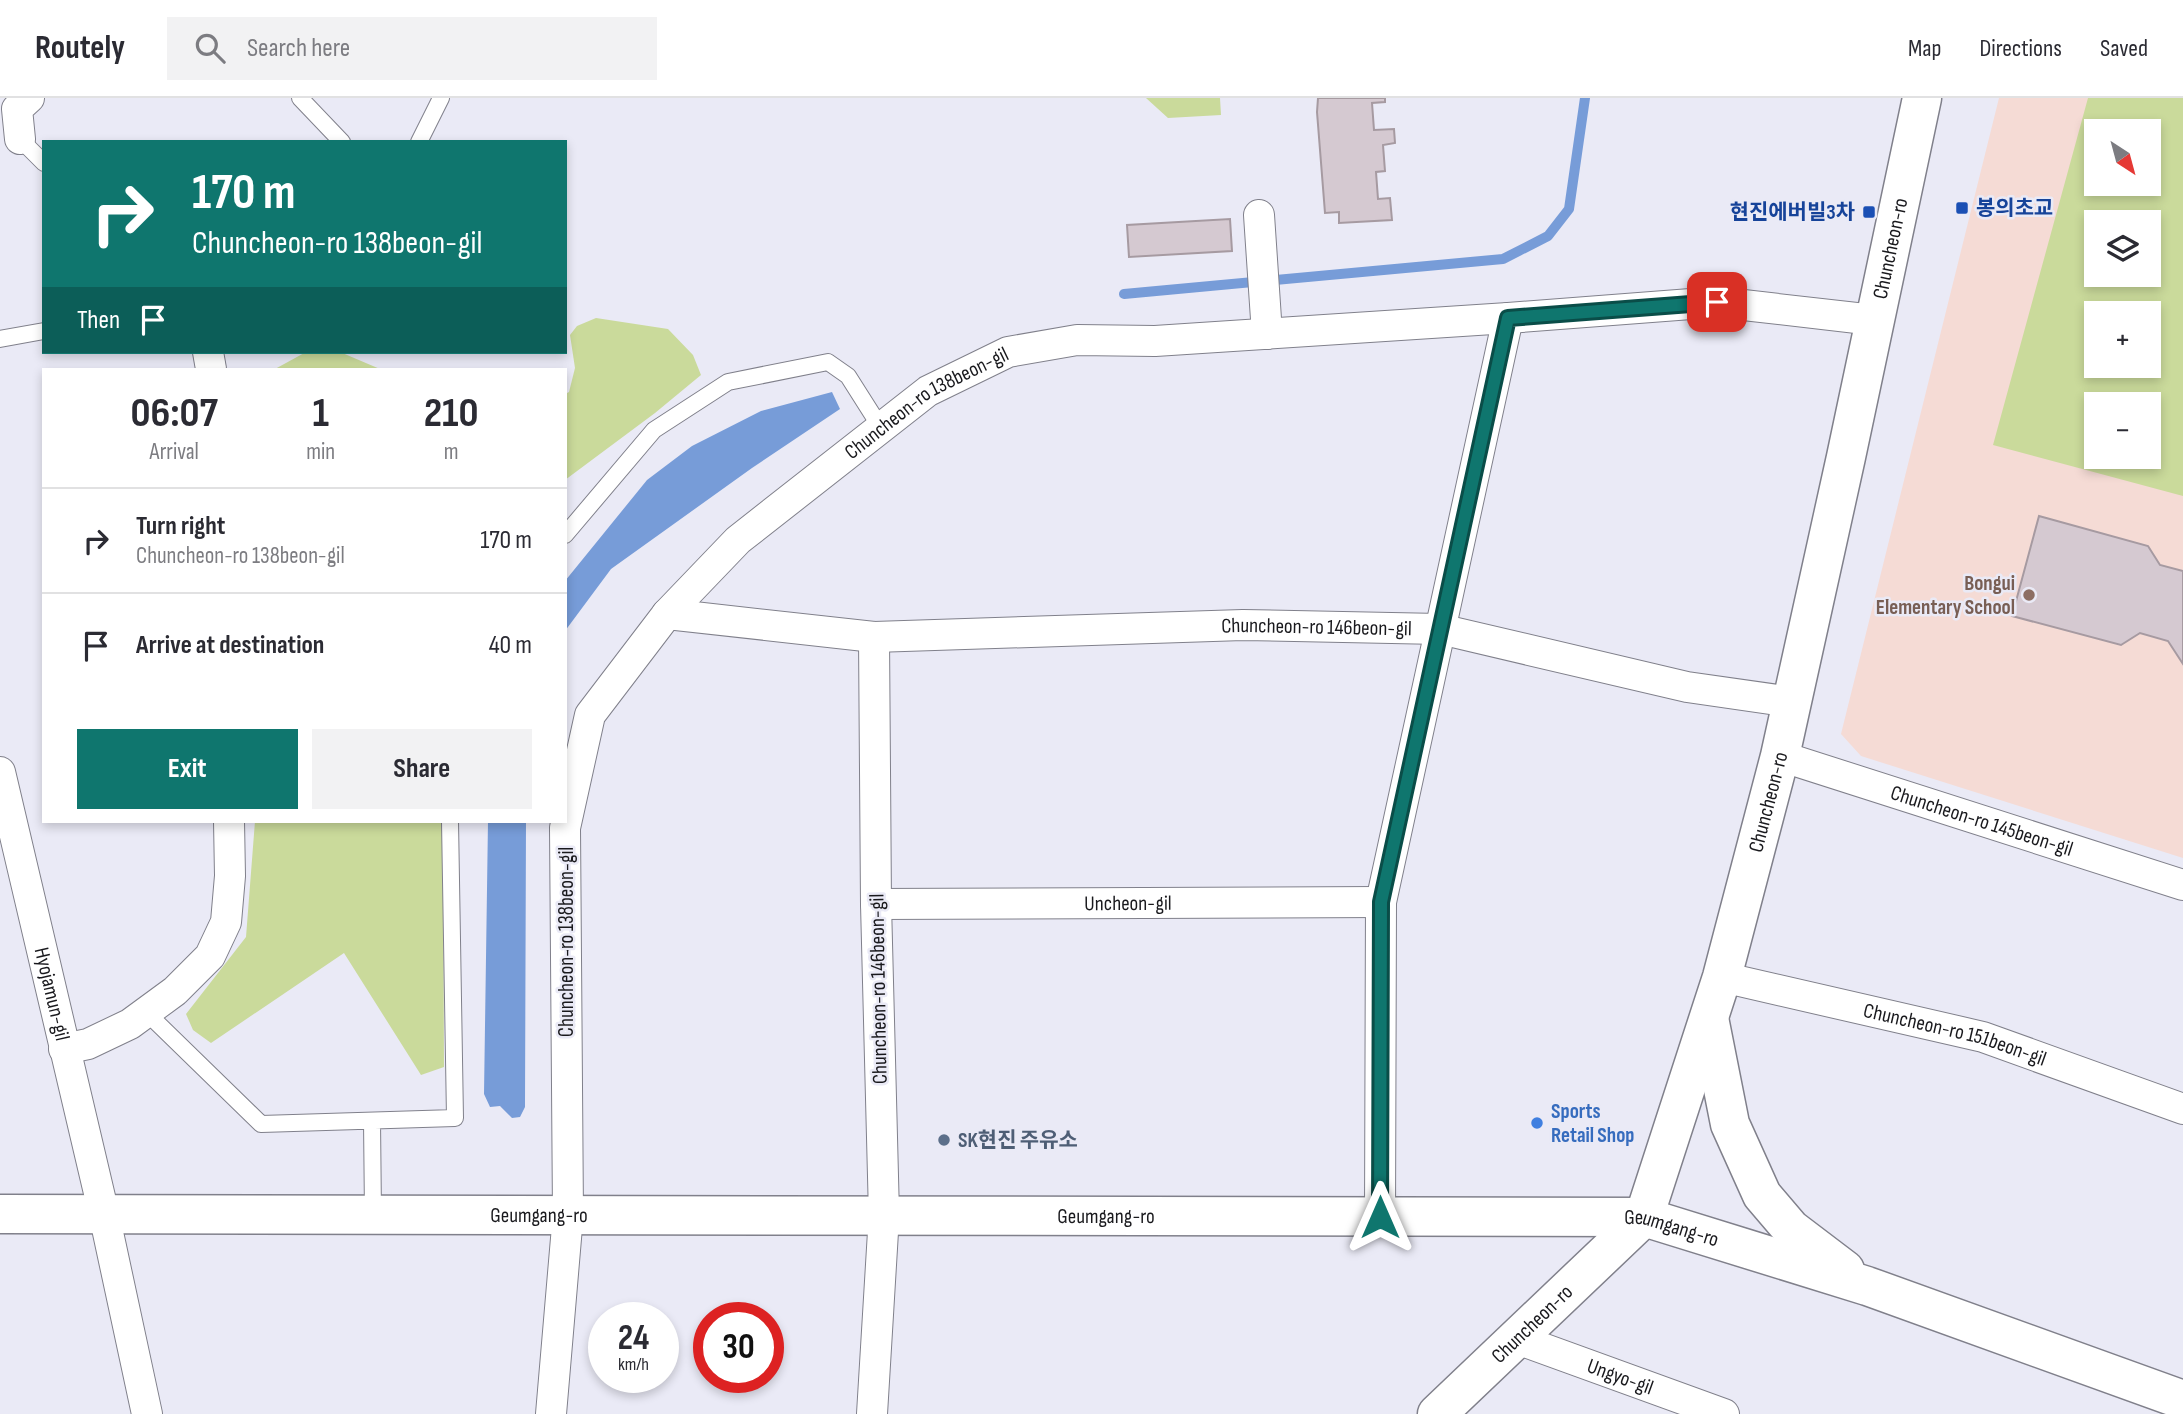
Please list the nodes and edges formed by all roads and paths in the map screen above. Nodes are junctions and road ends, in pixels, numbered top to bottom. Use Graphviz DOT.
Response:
graph roads {
  1 [pos="29,98"];
  2 [pos="300,98"];
  3 [pos="441,98"];
  4 [pos="1922,98"];
  5 [pos="20,139"];
  6 [pos="340,140"];
  7 [pos="420,140"];
  8 [pos="42,161"];
  9 [pos="1259,215"];
  10 [pos="1508,318"];
  11 [pos="1874,320"];
  12 [pos="42,331"];
  13 [pos="1267,334"];
  14 [pos="0,339"];
  15 [pos="881,428"];
  16 [pos="567,533"];
  17 [pos="667,614"];
  18 [pos="1440,629"];
  19 [pos="874,637"];
  20 [pos="1792,702"];
  21 [pos="1780,756"];
  22 [pos="0,772"];
  23 [pos="567,819"];
  24 [pos="229,823"];
  25 [pos="450,823"];
  26 [pos="566,823"];
  27 [pos="2183,886"];
  28 [pos="1381,902"];
  29 [pos="876,904"];
  30 [pos="1722,977"];
  31 [pos="146,1012"];
  32 [pos="1709,1018"];
  33 [pos="64,1049"];
  34 [pos="2183,1109"];
  35 [pos="372,1121"];
  36 [pos="0,1214"];
  37 [pos="104,1214"];
  38 [pos="373,1214"];
  39 [pos="568,1215"];
  40 [pos="884,1215"];
  41 [pos="1380,1217"];
  42 [pos="1644,1217"];
  43 [pos="1867,1286"];
  44 [pos="1517,1339"];
  45 [pos="2183,1400"];
  46 [pos="147,1414"];
  47 [pos="551,1414"];
  48 [pos="873,1414"];
  49 [pos="1437,1414"];
  50 [pos="1724,1414"];
  1 -- 5 [label="street"];
  2 -- 6 [label="lane"];
  3 -- 7 [label="lane"];
  4 -- 11 [label="street, Chuncheon-ro"];
  5 -- 8 [label="lane"];
  9 -- 13 [label="street"];
  10 -- 11 [label="street, Chuncheon-ro 138beon-gil"];
  10 -- 13 [label="street, Chuncheon-ro 138beon-gil"];
  10 -- 18 [label="street"];
  11 -- 20 [label="street, Chuncheon-ro"];
  12 -- 14 [label="lane"];
  13 -- 15 [label="street, Chuncheon-ro 138beon-gil"];
  15 -- 16 [label="lane"];
  15 -- 17 [label="street, Chuncheon-ro 138beon-gil"];
  17 -- 19 [label="street, Chuncheon-ro 146beon-gil"];
  17 -- 23 [label="street, Chuncheon-ro 138beon-gil"];
  18 -- 19 [label="street, Chuncheon-ro 146beon-gil"];
  18 -- 20 [label="street, Chuncheon-ro 146beon-gil"];
  18 -- 28 [label="street"];
  19 -- 29 [label="street, Chuncheon-ro 146beon-gil"];
  20 -- 21 [label="street, Chuncheon-ro"];
  21 -- 27 [label="street, Chuncheon-ro 145beon-gil"];
  21 -- 30 [label="street, Chuncheon-ro"];
  22 -- 33 [label="street, Hyojamun-gil"];
  24 -- 31 [label="street"];
  25 -- 35 [label="lane"];
  26 -- 39 [label="street, Chuncheon-ro 138beon-gil"];
  28 -- 29 [label="street, Uncheon-gil"];
  28 -- 41 [label="street"];
  29 -- 40 [label="street, Chuncheon-ro 146beon-gil"];
  30 -- 32 [label="street, Chuncheon-ro"];
  30 -- 34 [label="street, Chuncheon-ro 151beon-gil"];
  31 -- 33 [label="street"];
  31 -- 35 [label="lane"];
  32 -- 42 [label="street, Chuncheon-ro"];
  32 -- 43 [label="street"];
  33 -- 37 [label="street, Hyojamun-gil"];
  35 -- 38 [label="lane"];
  36 -- 37 [label="street, Geumgang-ro"];
  37 -- 38 [label="street, Geumgang-ro"];
  37 -- 46 [label="street, Hyojamun-gil"];
  38 -- 39 [label="street, Geumgang-ro"];
  39 -- 40 [label="street, Geumgang-ro"];
  39 -- 47 [label="street, Chuncheon-ro 138beon-gil"];
  40 -- 41 [label="street, Geumgang-ro"];
  40 -- 48 [label="street, Chuncheon-ro 146beon-gil"];
  41 -- 42 [label="street, Geumgang-ro"];
  42 -- 43 [label="street, Geumgang-ro"];
  42 -- 44 [label="street, Chuncheon-ro"];
  43 -- 45 [label="street, Geumgang-ro"];
  44 -- 49 [label="street, Chuncheon-ro"];
  44 -- 50 [label="street, Ungyo-gil"];
}
